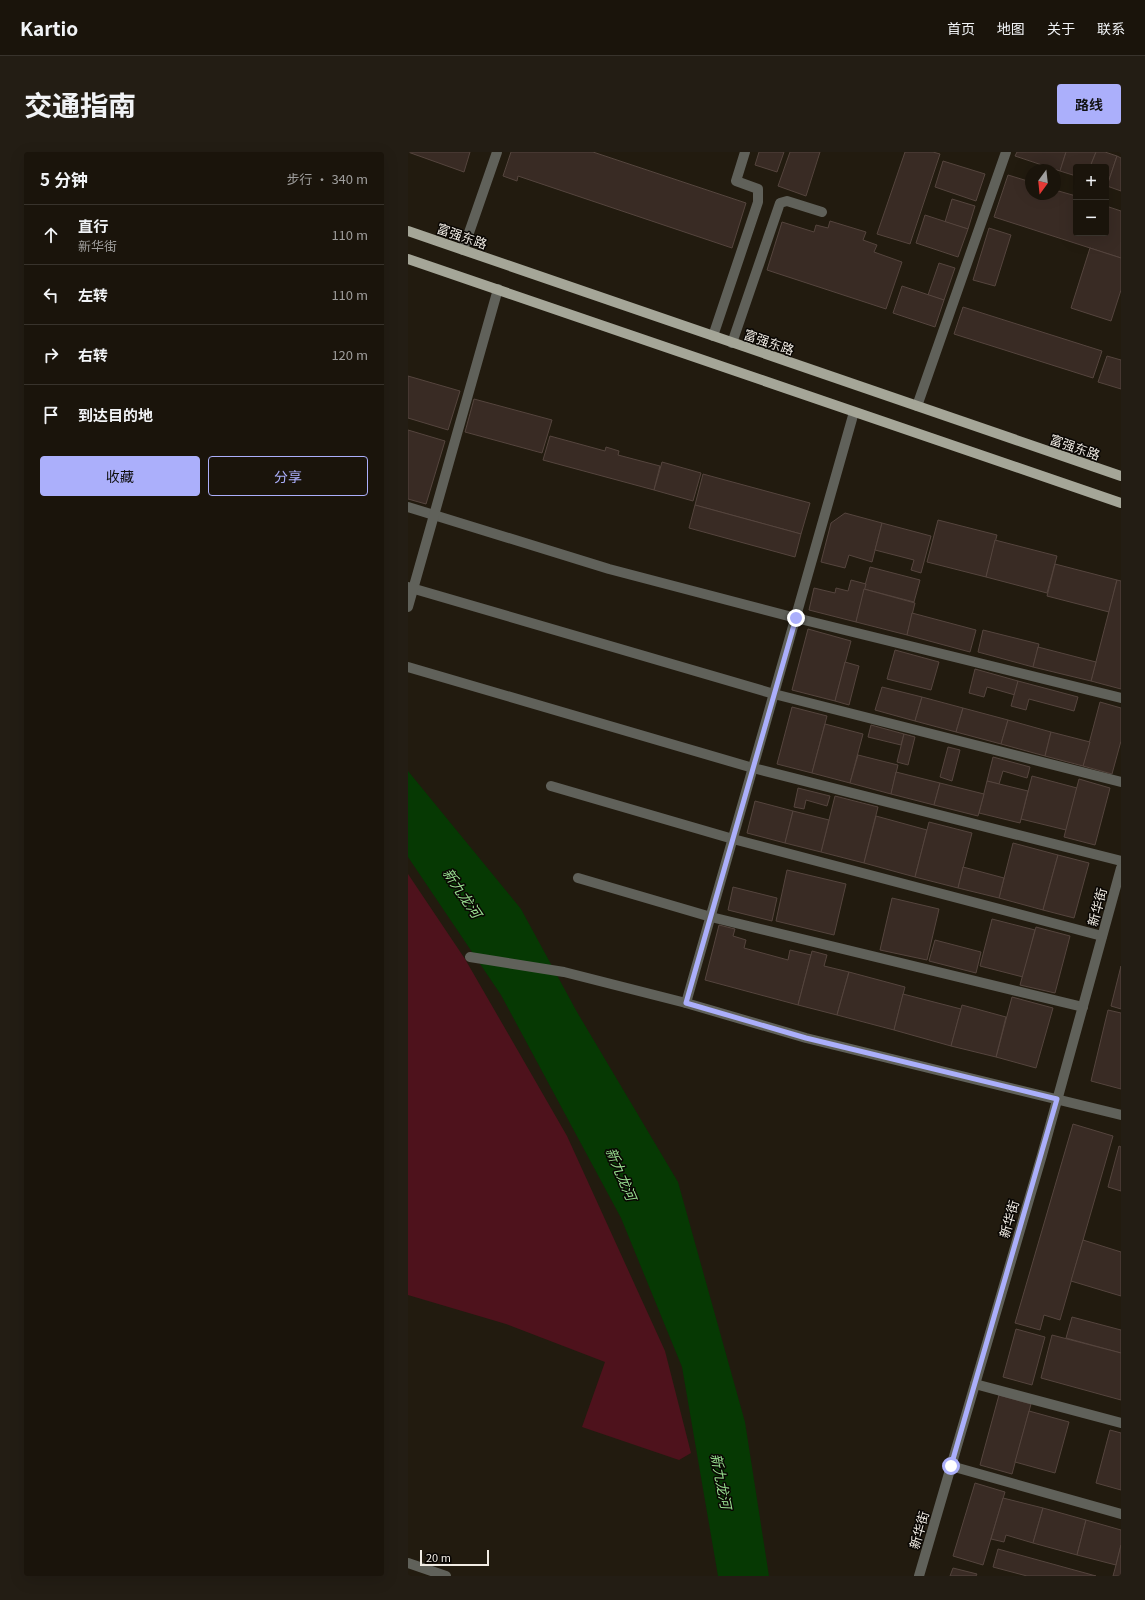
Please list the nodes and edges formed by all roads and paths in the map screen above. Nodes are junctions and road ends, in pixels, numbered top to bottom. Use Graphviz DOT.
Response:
graph roads {
  1 [pos="496,152"];
  2 [pos="745,152"];
  3 [pos="1006,152"];
  4 [pos="822,212"];
  5 [pos="408,232"];
  6 [pos="463,250"];
  7 [pos="408,259"];
  8 [pos="498,290"];
  9 [pos="713,336"];
  10 [pos="732,343"];
  11 [pos="917,406"];
  12 [pos="854,412"];
  13 [pos="1121,476"];
  14 [pos="1121,503"];
  15 [pos="408,507"];
  16 [pos="434,515"];
  17 [pos="411,588"];
  18 [pos="408,607"];
  19 [pos="796,618"];
  20 [pos="408,668"];
  21 [pos="774,694"];
  22 [pos="1121,698"];
  23 [pos="753,768"];
  24 [pos="1121,782"];
  25 [pos="551,786"];
  26 [pos="733,839"];
  27 [pos="1121,861"];
  28 [pos="1121,868"];
  29 [pos="578,878"];
  30 [pos="711,917"];
  31 [pos="1102,936"];
  32 [pos="470,957"];
  33 [pos="686,1003"];
  34 [pos="1083,1007"];
  35 [pos="1057,1099"];
  36 [pos="1121,1115"];
  37 [pos="975,1384"];
  38 [pos="1121,1423"];
  39 [pos="951,1466"];
  40 [pos="1121,1514"];
  41 [pos="408,1563"];
  42 [pos="446,1576"];
  43 [pos="919,1576"];
  1 -- 6 [label="street"];
  2 -- 9 [label="street"];
  3 -- 11 [label="street"];
  4 -- 10 [label="street"];
  5 -- 6 [label="main road, 富强东路"];
  6 -- 9 [label="main road, 富强东路"];
  7 -- 8 [label="main road"];
  8 -- 12 [label="main road"];
  8 -- 16 [label="street"];
  9 -- 10 [label="main road, 富强东路"];
  10 -- 11 [label="main road, 富强东路"];
  11 -- 13 [label="main road, 富强东路"];
  12 -- 14 [label="main road"];
  12 -- 19 [label="street"];
  15 -- 16 [label="street"];
  16 -- 17 [label="street"];
  16 -- 19 [label="street"];
  17 -- 18 [label="street"];
  17 -- 21 [label="street"];
  19 -- 21 [label="street"];
  19 -- 22 [label="street"];
  20 -- 23 [label="street"];
  21 -- 23 [label="street"];
  21 -- 24 [label="street"];
  23 -- 26 [label="street"];
  23 -- 27 [label="street"];
  25 -- 26 [label="street"];
  26 -- 30 [label="street"];
  26 -- 31 [label="street"];
  28 -- 31 [label="street, 新华街"];
  29 -- 30 [label="street"];
  30 -- 33 [label="street"];
  30 -- 34 [label="street"];
  31 -- 34 [label="street, 新华街"];
  32 -- 33 [label="street"];
  33 -- 35 [label="street"];
  34 -- 35 [label="street, 新华街"];
  35 -- 36 [label="street"];
  35 -- 37 [label="street, 新华街"];
  37 -- 38 [label="street"];
  37 -- 39 [label="street, 新华街"];
  39 -- 40 [label="street"];
  39 -- 43 [label="street, 新华街"];
  41 -- 42 [label="street"];
}
